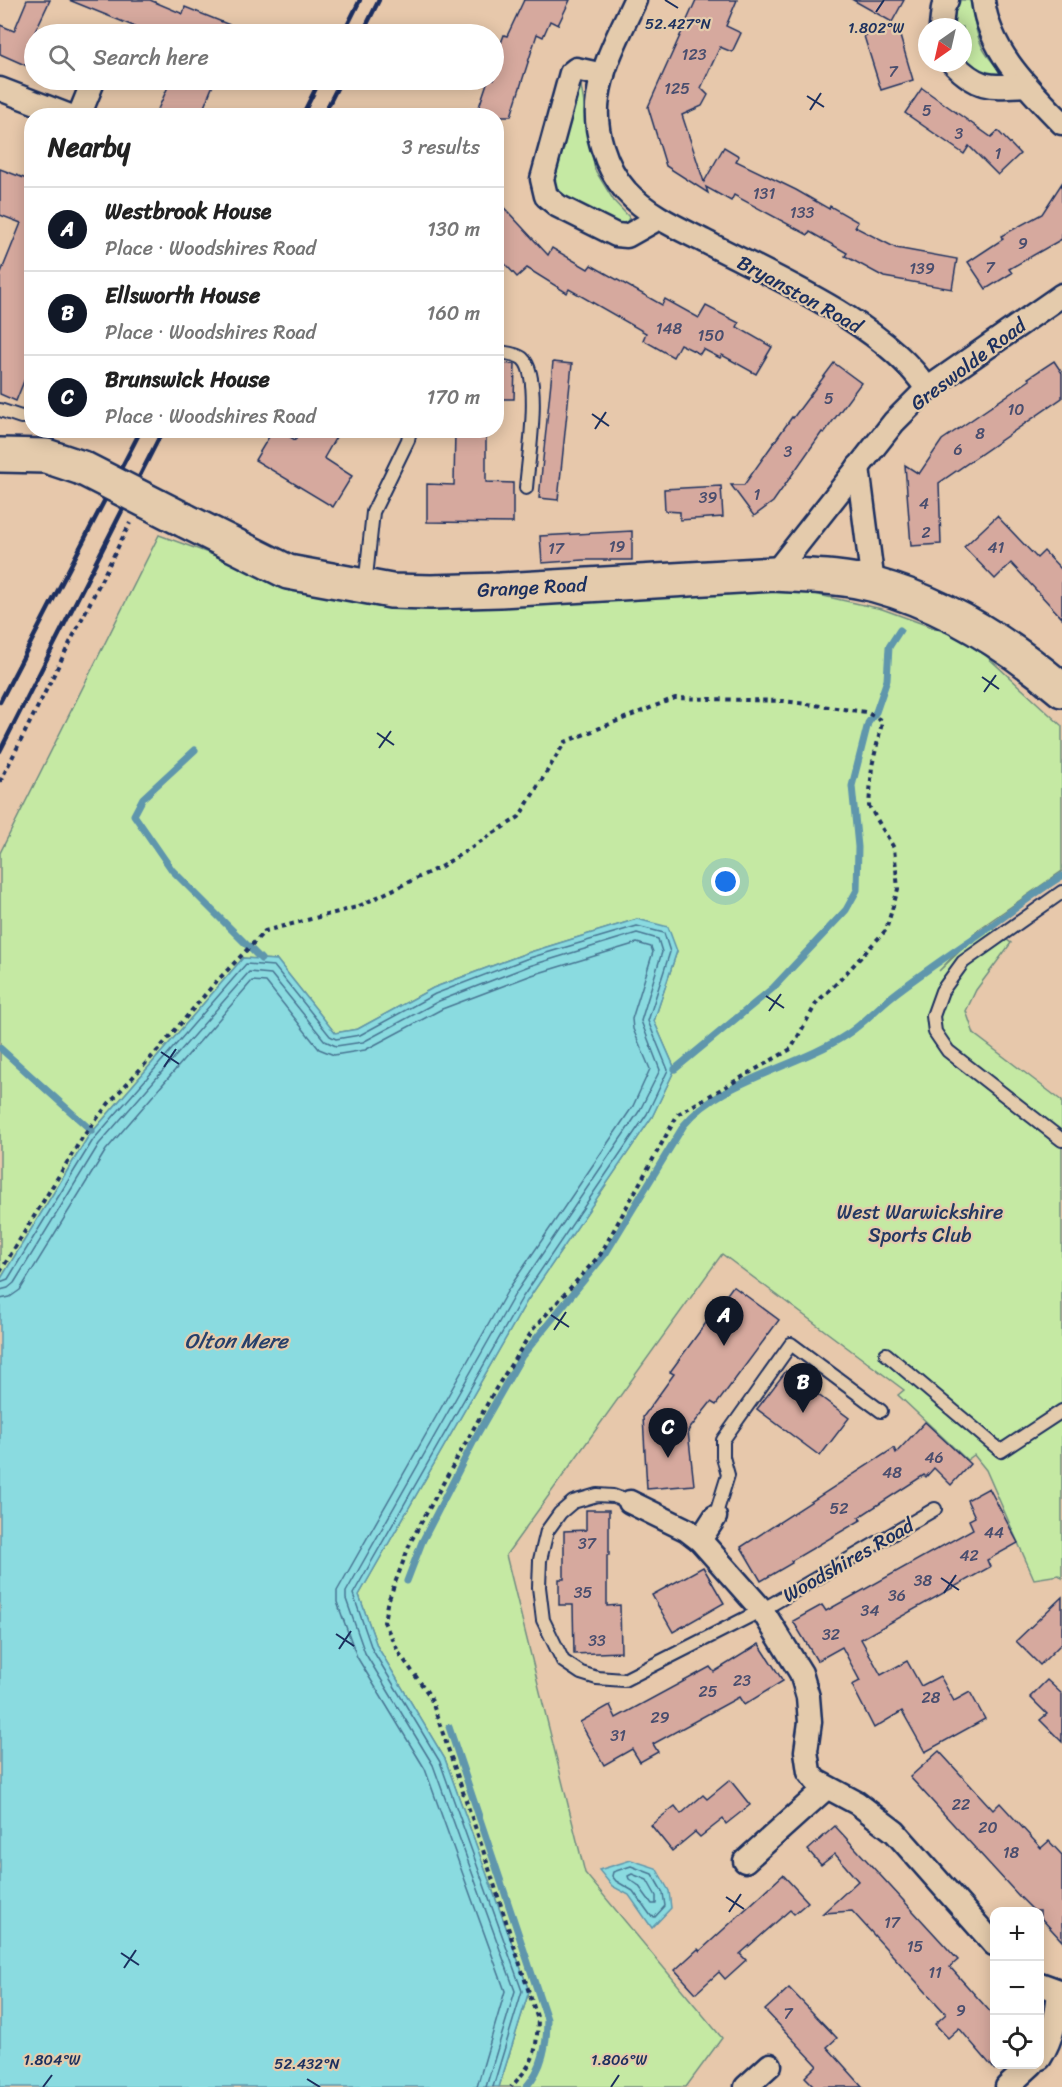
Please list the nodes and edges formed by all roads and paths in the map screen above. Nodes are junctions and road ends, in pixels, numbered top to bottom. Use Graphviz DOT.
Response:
graph roads {
  1 [pos="634,0"];
  2 [pos="946,0"];
  3 [pos="983,0"];
  4 [pos="942,18"];
  5 [pos="962,72"];
  6 [pos="603,75"];
  7 [pos="1026,85"];
  8 [pos="0,89"];
  9 [pos="90,90"];
  10 [pos="49,108"];
  11 [pos="83,108"];
  12 [pos="1062,123"];
  13 [pos="659,218"];
  14 [pos="1062,295"];
  15 [pos="504,353"];
  16 [pos="927,389"];
  17 [pos="0,410"];
  18 [pos="24,417"];
  19 [pos="408,438"];
  20 [pos="0,455"];
  21 [pos="858,466"];
  22 [pos="526,488"];
  23 [pos="133,517"];
  24 [pos="774,574"];
  25 [pos="873,584"];
  26 [pos="365,587"];
  27 [pos="1062,690"];
  28 [pos="0,782"];
  29 [pos="1062,892"];
  30 [pos="1062,1140"];
  31 [pos="0,1272"];
  32 [pos="886,1354"];
  33 [pos="880,1411"];
  34 [pos="1062,1411"];
  35 [pos="630,1502"];
  36 [pos="935,1509"];
  37 [pos="715,1517"];
  38 [pos="700,1540"];
  39 [pos="762,1610"];
  40 [pos="826,1788"];
  41 [pos="745,1861"];
  42 [pos="990,1939"];
  43 [pos="1053,1989"];
  44 [pos="1044,2051"];
  45 [pos="770,2065"];
  46 [pos="1027,2069"];
  47 [pos="511,2087"];
  48 [pos="746,2087"];
  49 [pos="1008,2087"];
  1 -- 6 [label="street, Bryanston Road"];
  2 -- 4 [label="street"];
  3 -- 7 [label="street"];
  5 -- 7 [label="street"];
  6 -- 13 [label="street, Bryanston Road"];
  6 -- 13 [label="street"];
  7 -- 12 [label="street"];
  8 -- 10 [label="street"];
  9 -- 11 [label="street"];
  13 -- 16 [label="street, Bryanston Road"];
  14 -- 16 [label="street, Greswolde Road"];
  15 -- 22 [label="lane"];
  16 -- 21 [label="street, Greswolde Road"];
  17 -- 18 [label="lane"];
  19 -- 26 [label="lane"];
  20 -- 26 [label="street, Grange Road, bridge"];
  21 -- 24 [label="street, Greswolde Road"];
  21 -- 25 [label="street"];
  23 -- 28 [label="path"];
  24 -- 25 [label="street, Grange Road"];
  24 -- 26 [label="street, Grange Road"];
  25 -- 27 [label="street, Grange Road"];
  29 -- 30 [label="lane"];
  31 -- 47 [label="path"];
  32 -- 34 [label="lane"];
  33 -- 37 [label="lane"];
  35 -- 38 [label="street, Woodshires Road"];
  35 -- 39 [label="lane, Woodshires Road"];
  36 -- 39 [label="lane, Woodshires Road"];
  37 -- 38 [label="street"];
  38 -- 39 [label="street, Woodshires Road"];
  39 -- 40 [label="street, Woodshires Road"];
  40 -- 41 [label="street"];
  40 -- 42 [label="street, Woodshires Road"];
  43 -- 44 [label="street"];
  45 -- 48 [label="street"];
  46 -- 49 [label="street"];
}
